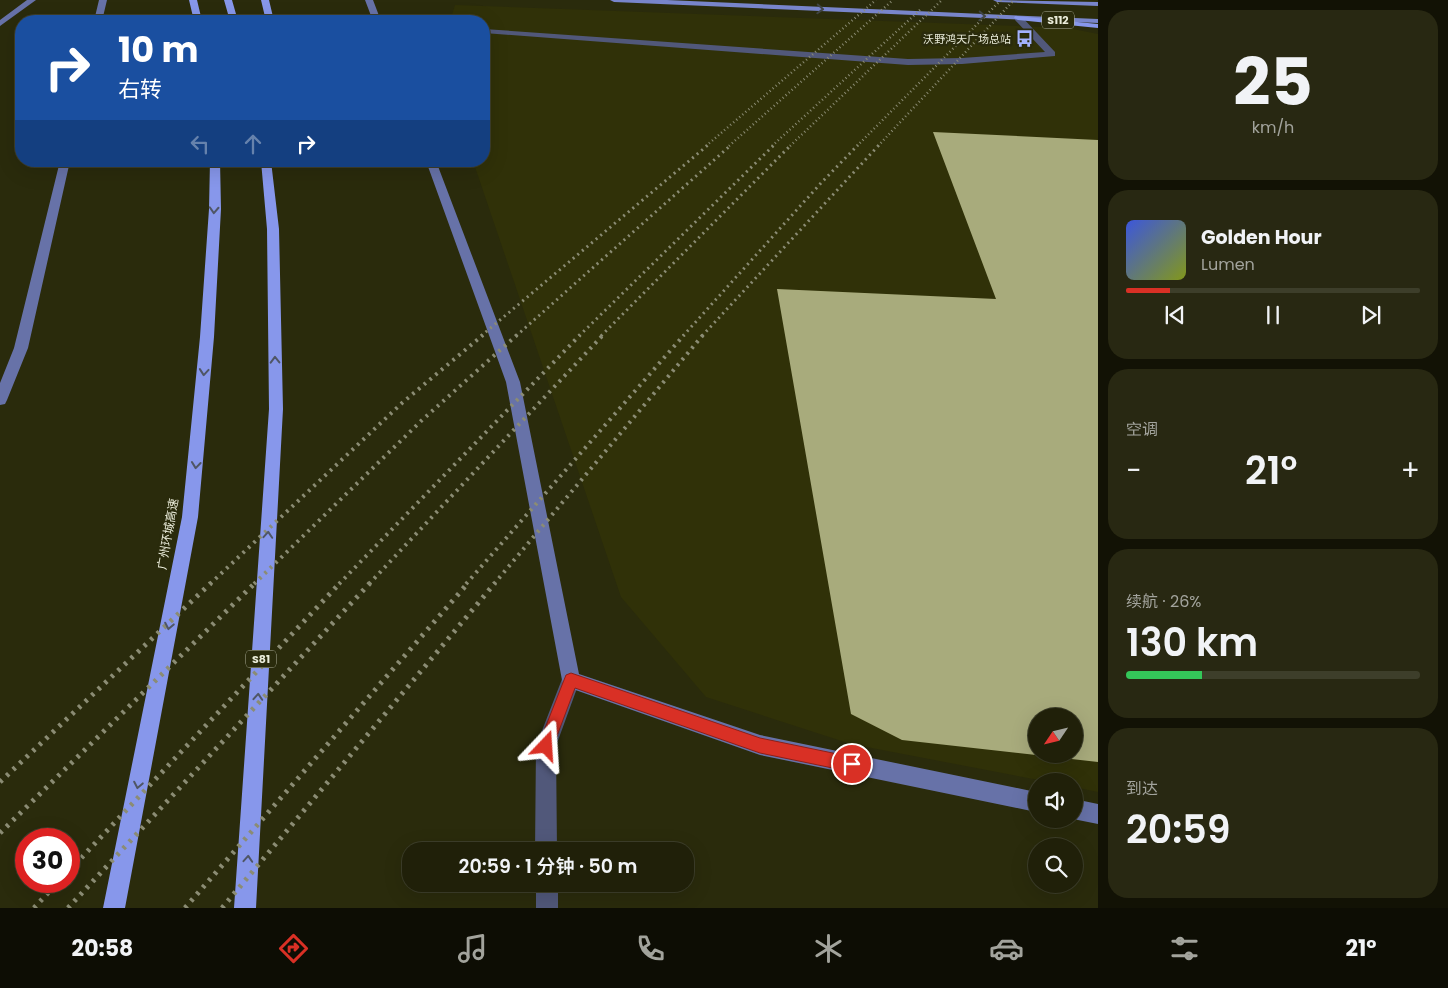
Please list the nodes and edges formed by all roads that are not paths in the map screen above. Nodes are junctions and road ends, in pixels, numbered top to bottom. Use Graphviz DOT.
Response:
graph roads {
  1 [pos="32,0"];
  2 [pos="103,0"];
  3 [pos="193,0"];
  4 [pos="228,0"];
  5 [pos="368,0"];
  6 [pos="614,0"];
  7 [pos="997,0"];
  8 [pos="266,2"];
  9 [pos="1098,4"];
  10 [pos="99,15"];
  11 [pos="197,15"];
  12 [pos="232,15"];
  13 [pos="269,15"];
  14 [pos="374,15"];
  15 [pos="1018,18"];
  16 [pos="1098,21"];
  17 [pos="0,24"];
  18 [pos="1098,26"];
  19 [pos="490,31"];
  20 [pos="64,167"];
  21 [pos="215,167"];
  22 [pos="267,167"];
  23 [pos="273,167"];
  24 [pos="432,167"];
  25 [pos="273,229"];
  26 [pos="0,400"];
  27 [pos="571,680"];
  28 [pos="1028,800"];
  29 [pos="1083,811"];
  30 [pos="1098,814"];
  31 [pos="546,842"];
  32 [pos="547,892"];
  33 [pos="114,908"];
  34 [pos="245,908"];
  35 [pos="547,908"];
  1 -- 17 [label="street"];
  2 -- 10 [label="street"];
  3 -- 11 [label="highway"];
  4 -- 12 [label="highway"];
  5 -- 14 [label="street"];
  6 -- 15 [label="main road, S112, one-way"];
  7 -- 9 [label="main road, S112"];
  8 -- 13 [label="highway"];
  15 -- 16 [label="main road, S112"];
  15 -- 18 [label="highway"];
  15 -- 19 [label="street"];
  20 -- 26 [label="street"];
  21 -- 33 [label="highway, 广州环城高速, one-way"];
  22 -- 25 [label="highway, S81"];
  23 -- 25 [label="highway"];
  24 -- 27 [label="street"];
  34 -- 25 [label="highway, S81, one-way"];
  27 -- 28 [label="street"];
  27 -- 31 [label="street"];
  29 -- 30 [label="street"];
  32 -- 35 [label="street"];
}
